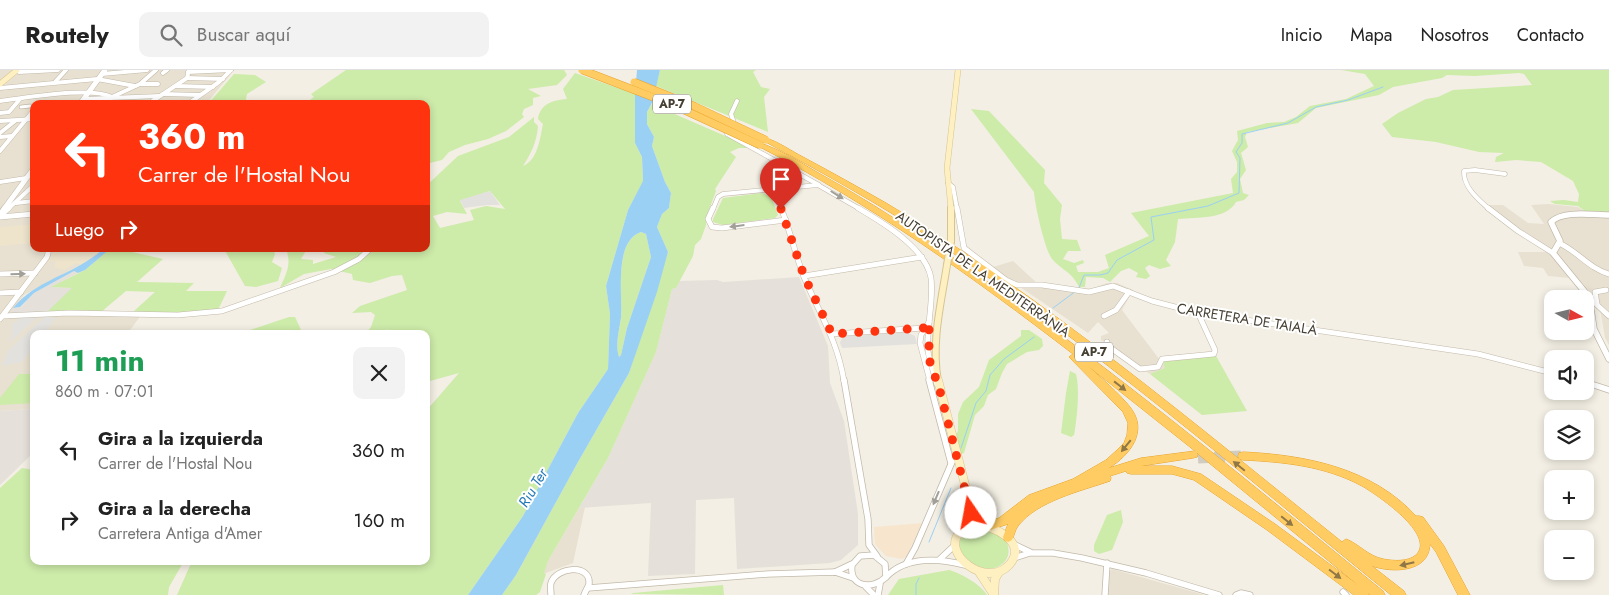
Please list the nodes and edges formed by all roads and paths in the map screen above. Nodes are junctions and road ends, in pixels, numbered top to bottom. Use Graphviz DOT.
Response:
graph roads {
  1 [pos="18,70"];
  2 [pos="58,70"];
  3 [pos="66,70"];
  4 [pos="147,70"];
  5 [pos="156,70"];
  6 [pos="167,70"];
  7 [pos="231,70"];
  8 [pos="582,70"];
  9 [pos="600,70"];
  10 [pos="958,70"];
  11 [pos="188,71"];
  12 [pos="104,72"];
  13 [pos="163,73"];
  14 [pos="187,78"];
  15 [pos="98,79"];
  16 [pos="223,79"];
  17 [pos="55,82"];
  18 [pos="140,84"];
  19 [pos="0,85"];
  20 [pos="135,86"];
  21 [pos="175,86"];
  22 [pos="213,87"];
  23 [pos="89,92"];
  24 [pos="199,94"];
  25 [pos="161,95"];
  26 [pos="45,96"];
  27 [pos="146,96"];
  28 [pos="112,97"];
  29 [pos="20,99"];
  30 [pos="84,99"];
  31 [pos="42,100"];
  32 [pos="109,100"];
  33 [pos="154,100"];
  34 [pos="192,100"];
  35 [pos="0,101"];
  36 [pos="737,101"];
  37 [pos="30,106"];
  38 [pos="17,107"];
  39 [pos="1,114"];
  40 [pos="29,119"];
  41 [pos="0,120"];
  42 [pos="15,121"];
  43 [pos="3,128"];
  44 [pos="0,135"];
  45 [pos="12,136"];
  46 [pos="763,143"];
  47 [pos="2,145"];
  48 [pos="0,151"];
  49 [pos="30,173"];
  50 [pos="1505,174"];
  51 [pos="26,178"];
  52 [pos="0,182"];
  53 [pos="948,183"];
  54 [pos="822,186"];
  55 [pos="30,189"];
  56 [pos="773,189"];
  57 [pos="27,192"];
  58 [pos="30,192"];
  59 [pos="30,201"];
  60 [pos="15,203"];
  61 [pos="30,214"];
  62 [pos="0,216"];
  63 [pos="1609,216"];
  64 [pos="786,220"];
  65 [pos="1559,243"];
  66 [pos="49,252"];
  67 [pos="367,252"];
  68 [pos="1553,253"];
  69 [pos="922,257"];
  70 [pos="35,273"];
  71 [pos="0,274"];
  72 [pos="1609,274"];
  73 [pos="804,276"];
  74 [pos="1606,290"];
  75 [pos="21,292"];
  76 [pos="1129,292"];
  77 [pos="0,293"];
  78 [pos="1595,306"];
  79 [pos="1198,313"];
  80 [pos="1029,316"];
  81 [pos="1104,316"];
  82 [pos="1609,316"];
  83 [pos="3,317"];
  84 [pos="928,326"];
  85 [pos="832,334"];
  86 [pos="1107,342"];
  87 [pos="1609,358"];
  88 [pos="1544,371"];
  89 [pos="1594,385"];
  90 [pos="1609,390"];
  91 [pos="940,391"];
  92 [pos="956,453"];
  93 [pos="1240,454"];
  94 [pos="1195,456"];
  95 [pos="951,463"];
  96 [pos="1131,470"];
  97 [pos="1254,478"];
  98 [pos="1076,482"];
  99 [pos="971,508"];
  100 [pos="988,524"];
  101 [pos="968,526"];
  102 [pos="1010,540"];
  103 [pos="869,546"];
  104 [pos="955,546"];
  105 [pos="1030,552"];
  106 [pos="877,556"];
  107 [pos="858,557"];
  108 [pos="940,559"];
  109 [pos="1012,560"];
  110 [pos="884,562"];
  111 [pos="1107,563"];
  112 [pos="852,564"];
  113 [pos="904,565"];
  114 [pos="965,565"];
  115 [pos="835,572"];
  116 [pos="978,572"];
  117 [pos="999,572"];
  118 [pos="886,577"];
  119 [pos="853,578"];
  120 [pos="880,584"];
  121 [pos="864,585"];
  122 [pos="588,588"];
  123 [pos="551,595"];
  124 [pos="584,595"];
  125 [pos="874,595"];
  126 [pos="878,595"];
  127 [pos="994,595"];
  128 [pos="1105,595"];
  129 [pos="1219,595"];
  130 [pos="1236,595"];
  131 [pos="1250,595"];
  132 [pos="1363,595"];
  133 [pos="1379,595"];
  134 [pos="1400,595"];
  135 [pos="1464,595"];
  1 -- 2 [label="street"];
  1 -- 19 [label="main road"];
  3 -- 17 [label="street"];
  4 -- 12 [label="street"];
  5 -- 18 [label="street"];
  6 -- 13 [label="street"];
  7 -- 11 [label="street"];
  7 -- 16 [label="street"];
  8 -- 46 [label="highway, AUTOPISTA DE LA MEDITERRÀNIA / AP-7, bridge"];
  9 -- 46 [label="highway, AUTOPISTA DE LA MEDITERRÀNIA / AP-7, bridge"];
  10 -- 53 [label="main road"];
  11 -- 14 [label="street"];
  12 -- 15 [label="street"];
  14 -- 16 [label="street"];
  14 -- 21 [label="street"];
  15 -- 17 [label="street"];
  15 -- 20 [label="street"];
  15 -- 23 [label="street"];
  16 -- 22 [label="street"];
  17 -- 19 [label="street"];
  18 -- 20 [label="street"];
  18 -- 27 [label="street"];
  20 -- 28 [label="street"];
  21 -- 22 [label="street"];
  21 -- 25 [label="street"];
  22 -- 24 [label="street"];
  23 -- 26 [label="street"];
  23 -- 28 [label="street"];
  23 -- 30 [label="street"];
  24 -- 25 [label="street"];
  24 -- 34 [label="street"];
  25 -- 27 [label="street"];
  25 -- 33 [label="street"];
  26 -- 29 [label="street"];
  26 -- 31 [label="street"];
  27 -- 28 [label="street"];
  28 -- 30 [label="street"];
  28 -- 32 [label="street"];
  29 -- 35 [label="street"];
  29 -- 38 [label="street"];
  36 -- 54 [label="street"];
  37 -- 38 [label="street"];
  38 -- 39 [label="street"];
  40 -- 41 [label="street"];
  40 -- 42 [label="street"];
  40 -- 45 [label="street"];
  41 -- 42 [label="street"];
  42 -- 43 [label="street"];
  43 -- 44 [label="street"];
  44 -- 45 [label="street"];
  45 -- 47 [label="street"];
  46 -- 80 [label="highway, AUTOPISTA DE LA MEDITERRÀNIA / AP-7"];
  97 -- 46 [label="highway, AUTOPISTA DE LA MEDITERRÀNIA / AP-7, one-way"];
  47 -- 48 [label="street"];
  49 -- 51 [label="street"];
  50 -- 68 [label="street"];
  51 -- 52 [label="street"];
  51 -- 62 [label="street"];
  53 -- 76 [label="street, CARRETERA DE TAIALÀ"];
  53 -- 91 [label="main road, bridge"];
  54 -- 56 [label="street"];
  54 -- 69 [label="street, one-way"];
  55 -- 57 [label="street"];
  56 -- 64 [label="street"];
  64 -- 56 [label="street, one-way"];
  57 -- 58 [label="street"];
  57 -- 60 [label="street"];
  59 -- 60 [label="street"];
  60 -- 62 [label="street"];
  61 -- 62 [label="street"];
  63 -- 65 [label="street"];
  64 -- 73 [label="street"];
  65 -- 68 [label="street"];
  65 -- 72 [label="street"];
  66 -- 70 [label="street"];
  67 -- 83 [label="street"];
  68 -- 78 [label="street"];
  69 -- 73 [label="street"];
  69 -- 84 [label="street"];
  71 -- 70 [label="street, one-way"];
  70 -- 75 [label="street"];
  73 -- 85 [label="street"];
  74 -- 78 [label="street"];
  75 -- 77 [label="street"];
  75 -- 83 [label="street"];
  76 -- 79 [label="street, CARRETERA DE TAIALÀ"];
  76 -- 81 [label="street"];
  78 -- 82 [label="street"];
  78 -- 87 [label="street"];
  79 -- 86 [label="street"];
  79 -- 88 [label="street, CARRETERA DE TAIALÀ"];
  80 -- 98 [label="highway, one-way"];
  80 -- 133 [label="highway, AUTOPISTA DE LA MEDITERRÀNIA / AP-7, one-way"];
  84 -- 85 [label="street"];
  84 -- 91 [label="street"];
  84 -- 95 [label="street"];
  85 -- 103 [label="street"];
  89 -- 90 [label="street"];
  91 -- 92 [label="main road"];
  92 -- 95 [label="street"];
  92 -- 99 [label="main road"];
  93 -- 97 [label="highway, one-way"];
  93 -- 135 [label="highway"];
  94 -- 96 [label="highway"];
  94 -- 98 [label="highway"];
  95 -- 113 [label="street, one-way"];
  96 -- 102 [label="highway"];
  96 -- 132 [label="highway, one-way"];
  97 -- 134 [label="highway, AUTOPISTA DE LA MEDITERRÀNIA / AP-7"];
  98 -- 100 [label="highway"];
  99 -- 100 [label="main road"];
  99 -- 101 [label="main road"];
  100 -- 101 [label="main road"];
  100 -- 102 [label="main road"];
  101 -- 104 [label="main road"];
  102 -- 105 [label="street"];
  102 -- 109 [label="main road"];
  103 -- 106 [label="street"];
  103 -- 107 [label="street"];
  104 -- 108 [label="street"];
  104 -- 114 [label="main road"];
  105 -- 109 [label="street"];
  105 -- 111 [label="street"];
  106 -- 107 [label="street"];
  106 -- 110 [label="street"];
  107 -- 112 [label="street"];
  108 -- 113 [label="street"];
  108 -- 114 [label="street"];
  109 -- 117 [label="main road"];
  110 -- 113 [label="street"];
  110 -- 118 [label="street"];
  111 -- 128 [label="street"];
  111 -- 129 [label="street"];
  112 -- 115 [label="street"];
  112 -- 119 [label="street"];
  113 -- 118 [label="street"];
  114 -- 116 [label="main road"];
  115 -- 119 [label="street"];
  115 -- 122 [label="street"];
  116 -- 117 [label="main road"];
  116 -- 127 [label="main road"];
  117 -- 127 [label="main road"];
  118 -- 120 [label="street"];
  119 -- 121 [label="street"];
  120 -- 121 [label="street"];
  120 -- 126 [label="street"];
  121 -- 125 [label="street"];
  122 -- 123 [label="street"];
  122 -- 124 [label="street"];
  130 -- 131 [label="street"];
}
